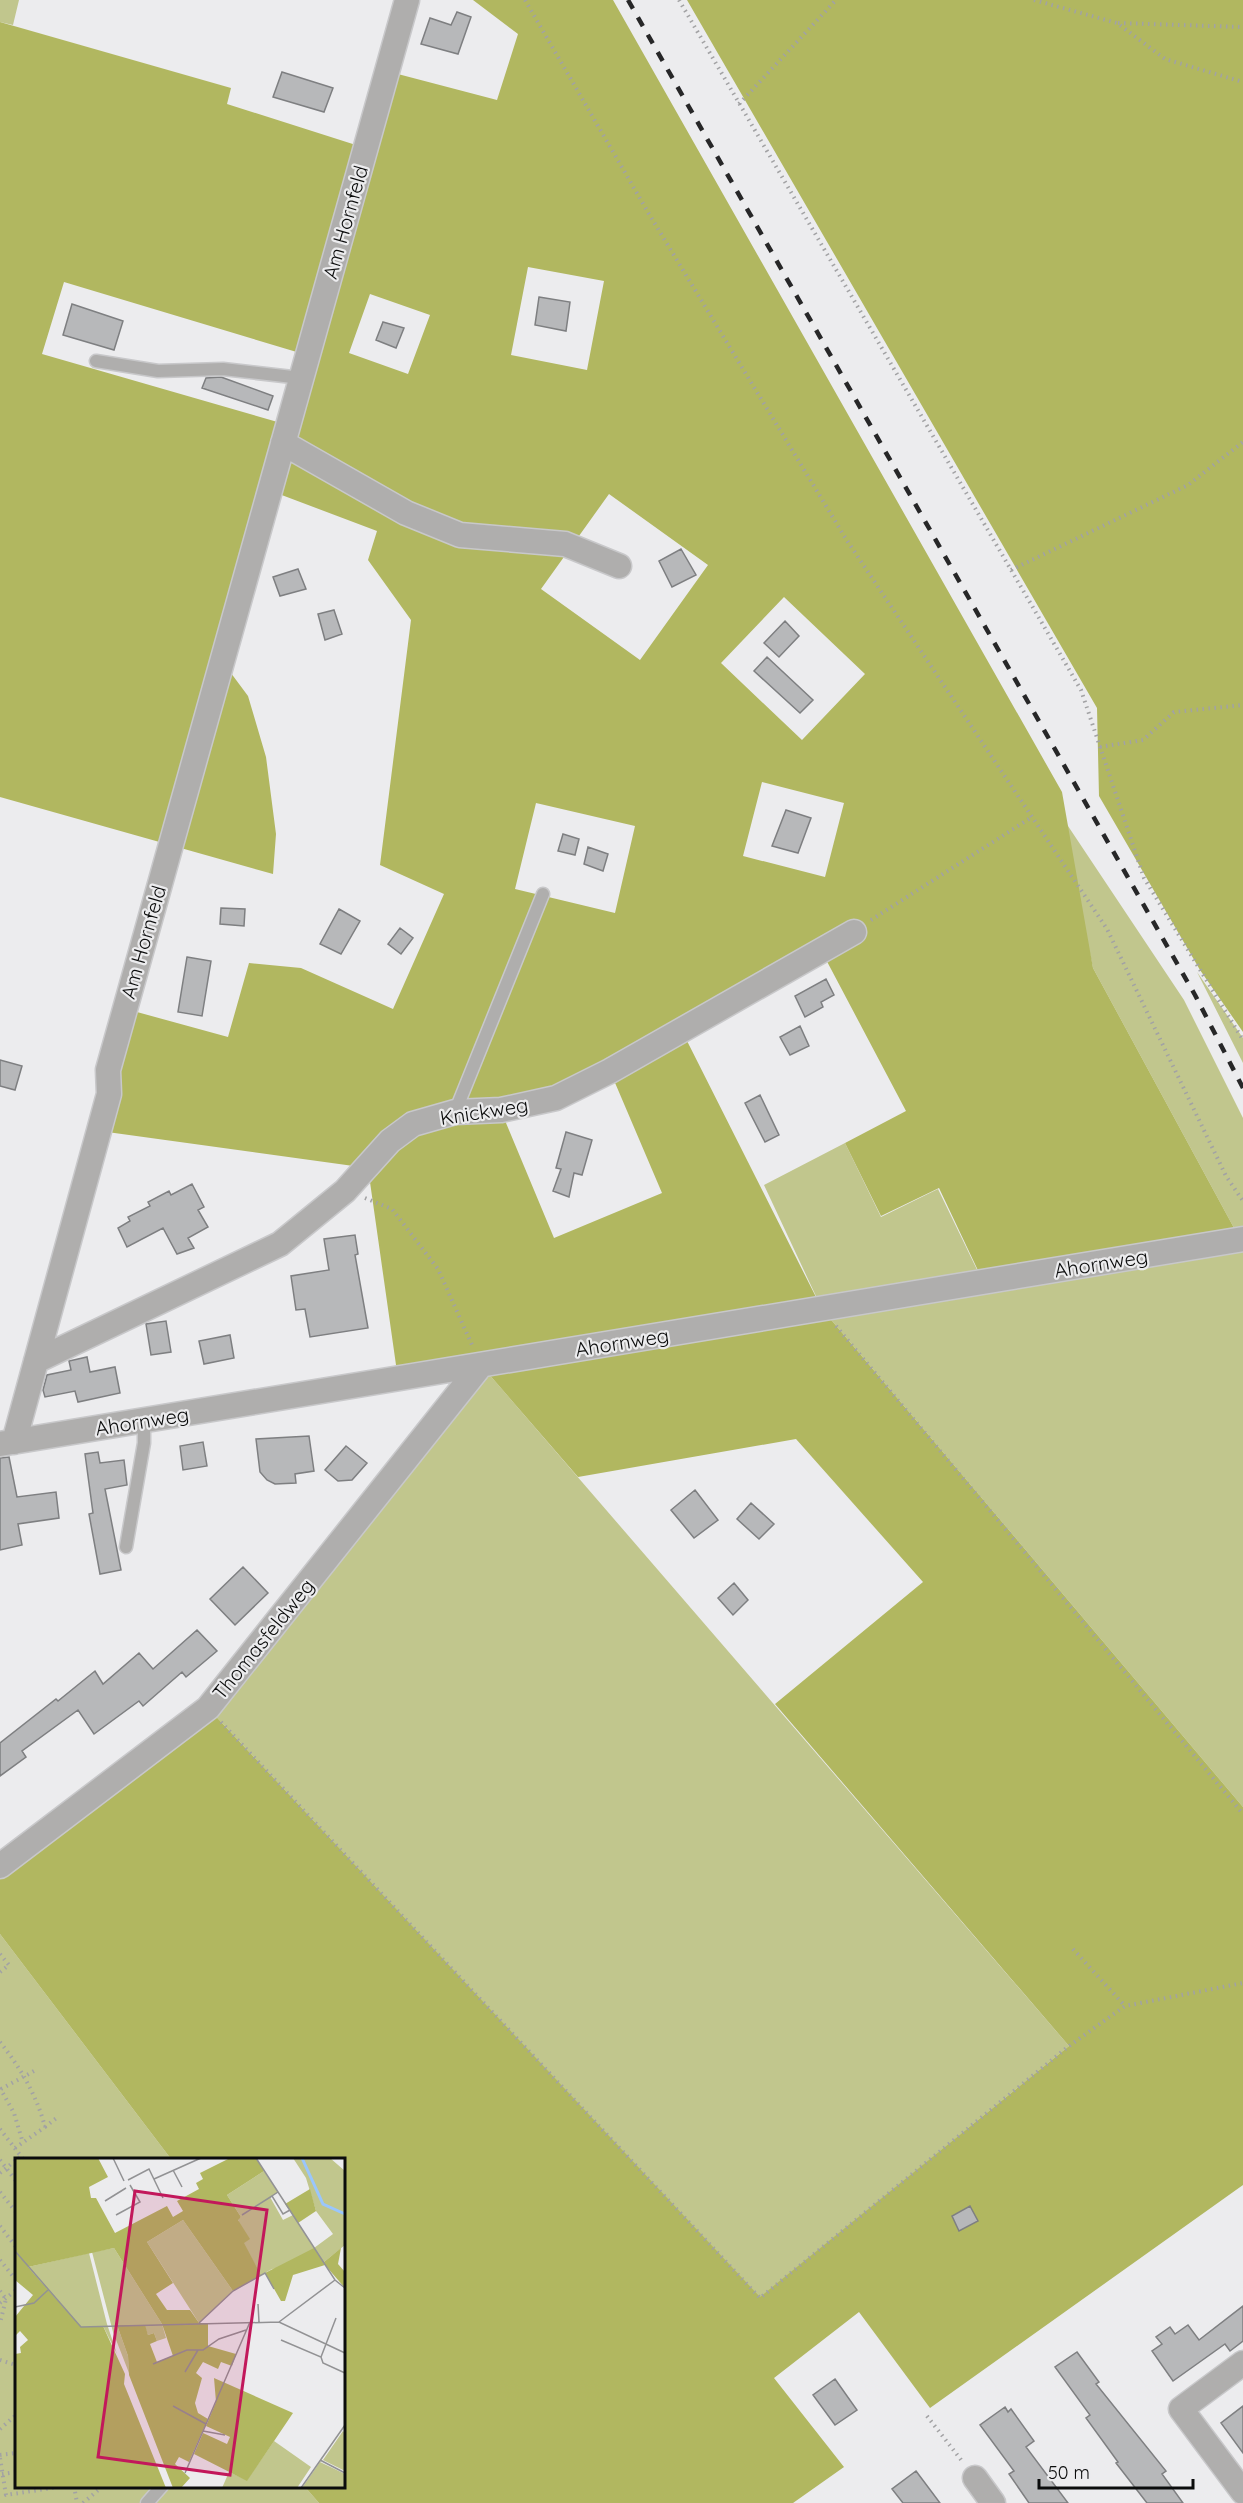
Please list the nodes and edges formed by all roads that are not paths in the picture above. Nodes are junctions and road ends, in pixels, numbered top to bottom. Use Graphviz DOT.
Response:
graph roads {
  1 [pos="407,0"];
  2 [pos="96,361"];
  3 [pos="301,378"];
  4 [pos="283,443"];
  5 [pos="619,566"];
  6 [pos="543,894"];
  7 [pos="854,932"];
  8 [pos="455,1112"];
  9 [pos="1243,1239"];
  10 [pos="36,1361"];
  11 [pos="481,1365"];
  12 [pos="144,1421"];
  13 [pos="7,1443"];
  14 [pos="126,1546"];
  15 [pos="0,1866"];
  16 [pos="1243,2363"];
  17 [pos="975,2478"];
  18 [pos="161,2488"];
  19 [pos="1243,2492"];
  20 [pos="147,2503"];
  21 [pos="993,2503"];
  1 -- 3 [label="street, Am Hornfeld"];
  2 -- 3 [label="lane"];
  3 -- 4 [label="street, Am Hornfeld"];
  4 -- 5 [label="street"];
  4 -- 10 [label="street, Am Hornfeld"];
  6 -- 8 [label="lane"];
  7 -- 8 [label="street, Knickweg"];
  8 -- 10 [label="street, Knickweg"];
  9 -- 11 [label="street, Ahornweg"];
  10 -- 13 [label="street, Am Hornfeld"];
  11 -- 12 [label="street, Ahornweg"];
  11 -- 15 [label="street, Thomasfeldweg"];
  12 -- 13 [label="street, Ahornweg"];
  12 -- 14 [label="lane"];
  16 -- 19 [label="street"];
  17 -- 21 [label="street"];
  18 -- 20 [label="lane"];
}
